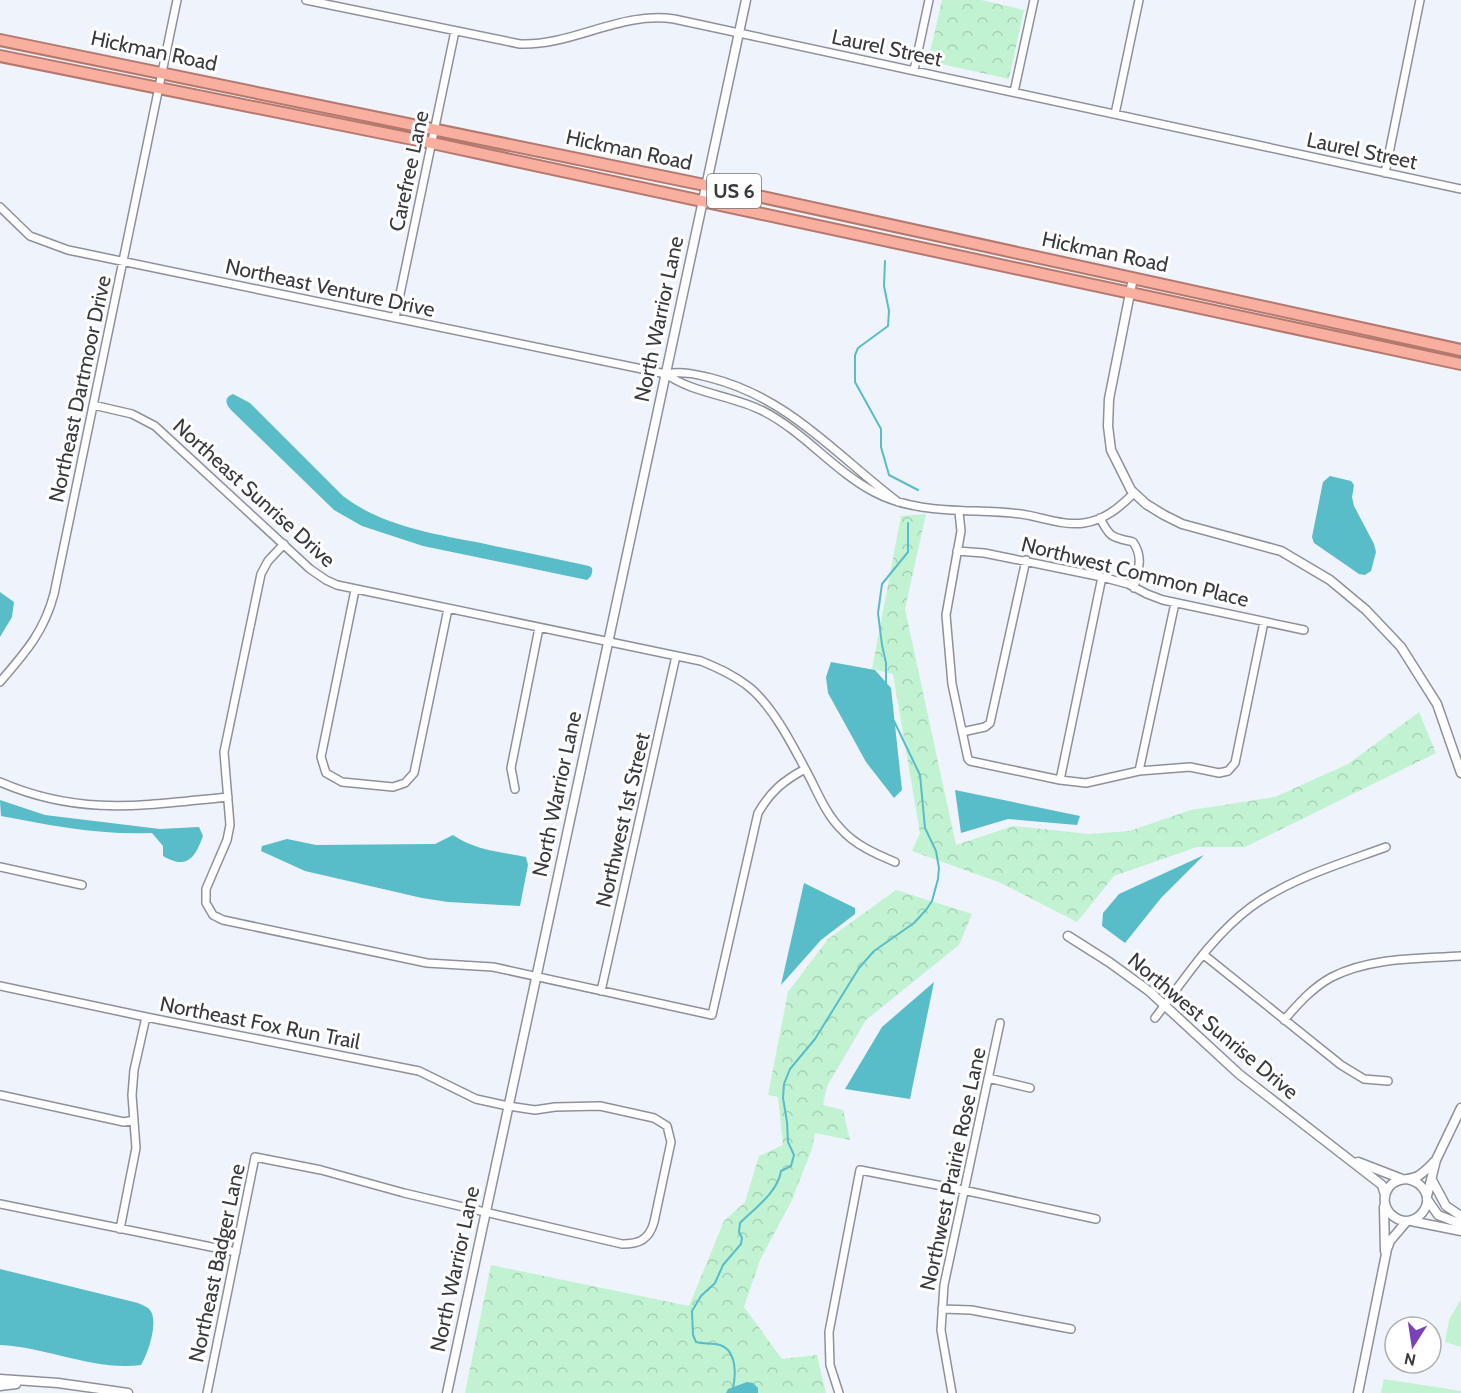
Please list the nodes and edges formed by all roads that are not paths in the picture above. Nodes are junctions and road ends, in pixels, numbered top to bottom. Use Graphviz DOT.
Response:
graph roads {
  1 [pos="177,0"];
  2 [pos="306,0"];
  3 [pos="746,0"];
  4 [pos="929,0"];
  5 [pos="1034,0"];
  6 [pos="1139,0"];
  7 [pos="1420,0"];
  8 [pos="455,31"];
  9 [pos="739,33"];
  10 [pos="0,40"];
  11 [pos="0,56"];
  12 [pos="914,70"];
  13 [pos="162,73"];
  14 [pos="159,88"];
  15 [pos="1014,92"];
  16 [pos="1115,114"];
  17 [pos="434,130"];
  18 [pos="432,143"];
  19 [pos="1385,173"];
  20 [pos="706,186"];
  21 [pos="1461,189"];
  22 [pos="703,202"];
  23 [pos="0,207"];
  24 [pos="123,262"];
  25 [pos="1133,278"];
  26 [pos="1131,292"];
  27 [pos="395,318"];
  28 [pos="1461,350"];
  29 [pos="1461,364"];
  30 [pos="666,374"];
  31 [pos="93,405"];
  32 [pos="1134,493"];
  33 [pos="898,502"];
  34 [pos="959,512"];
  35 [pos="1101,518"];
  36 [pos="284,544"];
  37 [pos="957,551"];
  38 [pos="1026,560"];
  39 [pos="1102,577"];
  40 [pos="1134,588"];
  41 [pos="355,590"];
  42 [pos="1175,603"];
  43 [pos="448,609"];
  44 [pos="1264,622"];
  45 [pos="539,628"];
  46 [pos="1304,630"];
  47 [pos="608,642"];
  48 [pos="676,656"];
  49 [pos="0,682"];
  50 [pos="962,732"];
  51 [pos="805,769"];
  52 [pos="1139,771"];
  53 [pos="1461,773"];
  54 [pos="1060,780"];
  55 [pos="0,782"];
  56 [pos="515,789"];
  57 [pos="228,797"];
  58 [pos="1386,847"];
  59 [pos="895,862"];
  60 [pos="0,867"];
  61 [pos="82,885"];
  62 [pos="1068,936"];
  63 [pos="1204,955"];
  64 [pos="1461,956"];
  65 [pos="536,976"];
  66 [pos="0,986"];
  67 [pos="601,991"];
  68 [pos="1165,1005"];
  69 [pos="146,1017"];
  70 [pos="1155,1018"];
  71 [pos="1284,1020"];
  72 [pos="1000,1023"];
  73 [pos="988,1078"];
  74 [pos="1388,1081"];
  75 [pos="1030,1088"];
  76 [pos="0,1095"];
  77 [pos="508,1106"];
  78 [pos="1461,1108"];
  79 [pos="134,1120"];
  80 [pos="1333,1146"];
  81 [pos="1436,1160"];
  82 [pos="1405,1179"];
  83 [pos="1432,1180"];
  84 [pos="963,1190"];
  85 [pos="1385,1198"];
  86 [pos="1427,1198"];
  87 [pos="0,1204"];
  88 [pos="485,1211"];
  89 [pos="1461,1216"];
  90 [pos="1096,1219"];
  91 [pos="1409,1221"];
  92 [pos="1461,1224"];
  93 [pos="120,1229"];
  94 [pos="1461,1232"];
  95 [pos="236,1252"];
  96 [pos="1385,1257"];
  97 [pos="942,1309"];
  98 [pos="1071,1329"];
  99 [pos="0,1379"];
  100 [pos="43,1382"];
  101 [pos="0,1386"];
  102 [pos="128,1393"];
  103 [pos="207,1393"];
  104 [pos="447,1393"];
  105 [pos="839,1393"];
  106 [pos="952,1393"];
  107 [pos="1358,1393"];
  1 -- 13 [label="street, Northeast Dartmoor Drive"];
  2 -- 8 [label="street, Laurel Street"];
  3 -- 9 [label="street, North Warrior Lane"];
  4 -- 12 [label="street"];
  5 -- 15 [label="street"];
  6 -- 16 [label="street"];
  7 -- 19 [label="street"];
  8 -- 9 [label="street, Laurel Street"];
  8 -- 17 [label="street, Carefree Lane"];
  9 -- 12 [label="street, Laurel Street"];
  9 -- 20 [label="street, North Warrior Lane"];
  10 -- 13 [label="highway, Hickman Road / US 6"];
  11 -- 14 [label="highway, Hickman Road / US 6"];
  12 -- 15 [label="street, Laurel Street"];
  13 -- 14 [label="street, Northeast Dartmoor Drive"];
  13 -- 17 [label="highway, Hickman Road / US 6"];
  14 -- 18 [label="highway, Hickman Road / US 6"];
  14 -- 24 [label="street, Northeast Dartmoor Drive"];
  15 -- 16 [label="street, Laurel Street"];
  16 -- 19 [label="street, Laurel Street"];
  17 -- 18 [label="street, Carefree Lane"];
  17 -- 20 [label="highway, Hickman Road / US 6"];
  18 -- 22 [label="highway, Hickman Road / US 6"];
  18 -- 27 [label="street, Carefree Lane"];
  19 -- 21 [label="street, Laurel Street"];
  20 -- 22 [label="street, North Warrior Lane"];
  20 -- 25 [label="highway, Hickman Road / US 6"];
  22 -- 26 [label="highway, Hickman Road / US 6"];
  22 -- 30 [label="street, North Warrior Lane"];
  23 -- 24 [label="street, Northeast Venture Drive"];
  24 -- 27 [label="street, Northeast Venture Drive"];
  24 -- 31 [label="street, Northeast Dartmoor Drive"];
  25 -- 26 [label="street"];
  25 -- 28 [label="highway, Hickman Road / US 6"];
  26 -- 29 [label="highway, Hickman Road / US 6"];
  26 -- 32 [label="street"];
  27 -- 30 [label="street, Northeast Venture Drive"];
  30 -- 33 [label="street"];
  30 -- 33 [label="street"];
  30 -- 47 [label="street, North Warrior Lane"];
  31 -- 36 [label="street, Northeast Sunrise Drive"];
  31 -- 49 [label="street, Northeast Dartmoor Drive"];
  32 -- 35 [label="street"];
  32 -- 53 [label="street"];
  33 -- 34 [label="street"];
  34 -- 35 [label="street"];
  34 -- 37 [label="street"];
  35 -- 40 [label="street"];
  36 -- 41 [label="street, Northeast Sunrise Drive"];
  36 -- 57 [label="street"];
  37 -- 38 [label="street, Northwest Common Place"];
  37 -- 50 [label="street"];
  38 -- 39 [label="street, Northwest Common Place"];
  38 -- 50 [label="street"];
  39 -- 40 [label="street, Northwest Common Place"];
  39 -- 54 [label="street"];
  40 -- 42 [label="street, Northwest Common Place"];
  41 -- 43 [label="street, Northeast Sunrise Drive"];
  41 -- 43 [label="street"];
  42 -- 44 [label="street, Northwest Common Place"];
  42 -- 52 [label="street"];
  43 -- 45 [label="street, Northeast Sunrise Drive"];
  44 -- 46 [label="street, Northwest Common Place"];
  44 -- 52 [label="street"];
  45 -- 47 [label="street, Northeast Sunrise Drive"];
  45 -- 56 [label="street"];
  47 -- 48 [label="street"];
  47 -- 65 [label="street, North Warrior Lane"];
  48 -- 51 [label="street"];
  48 -- 67 [label="street, Northwest 1st Street"];
  50 -- 54 [label="street"];
  51 -- 59 [label="street"];
  51 -- 67 [label="street"];
  52 -- 54 [label="street"];
  55 -- 57 [label="street"];
  57 -- 65 [label="street"];
  58 -- 63 [label="street"];
  60 -- 61 [label="street"];
  62 -- 68 [label="street, Northwest Sunrise Drive"];
  63 -- 68 [label="street"];
  63 -- 71 [label="street"];
  64 -- 71 [label="street"];
  65 -- 67 [label="street"];
  65 -- 77 [label="street, North Warrior Lane"];
  66 -- 69 [label="street, Northeast Fox Run Trail"];
  68 -- 70 [label="street"];
  68 -- 80 [label="street, Northwest Sunrise Drive"];
  69 -- 77 [label="street, Northeast Fox Run Trail"];
  69 -- 79 [label="street"];
  71 -- 74 [label="street"];
  72 -- 73 [label="street, Northwest Prairie Rose Lane"];
  73 -- 75 [label="street"];
  73 -- 84 [label="street, Northwest Prairie Rose Lane"];
  76 -- 79 [label="street"];
  77 -- 88 [label="street, North Warrior Lane"];
  77 -- 88 [label="street, Northeast Fox Run Trail"];
  78 -- 81 [label="street"];
  79 -- 93 [label="street"];
  80 -- 82 [label="street, Northwest Sunrise Drive"];
  80 -- 85 [label="street, Northwest Sunrise Drive"];
  81 -- 82 [label="street"];
  81 -- 83 [label="street"];
  82 -- 85 [label="street"];
  82 -- 86 [label="street"];
  83 -- 86 [label="street"];
  83 -- 89 [label="street"];
  84 -- 90 [label="street"];
  84 -- 97 [label="street, Northwest Prairie Rose Lane"];
  84 -- 105 [label="street"];
  85 -- 91 [label="street"];
  85 -- 96 [label="street"];
  86 -- 91 [label="street"];
  86 -- 92 [label="street"];
  87 -- 93 [label="street"];
  88 -- 95 [label="street, Northeast Badger Lane"];
  88 -- 104 [label="street, North Warrior Lane"];
  91 -- 94 [label="street"];
  91 -- 96 [label="street"];
  93 -- 95 [label="street"];
  95 -- 103 [label="street, Northeast Badger Lane"];
  96 -- 107 [label="street"];
  97 -- 98 [label="street"];
  97 -- 106 [label="street, Northwest Prairie Rose Lane"];
  99 -- 100 [label="street"];
  100 -- 101 [label="street"];
  100 -- 102 [label="street"];
}
